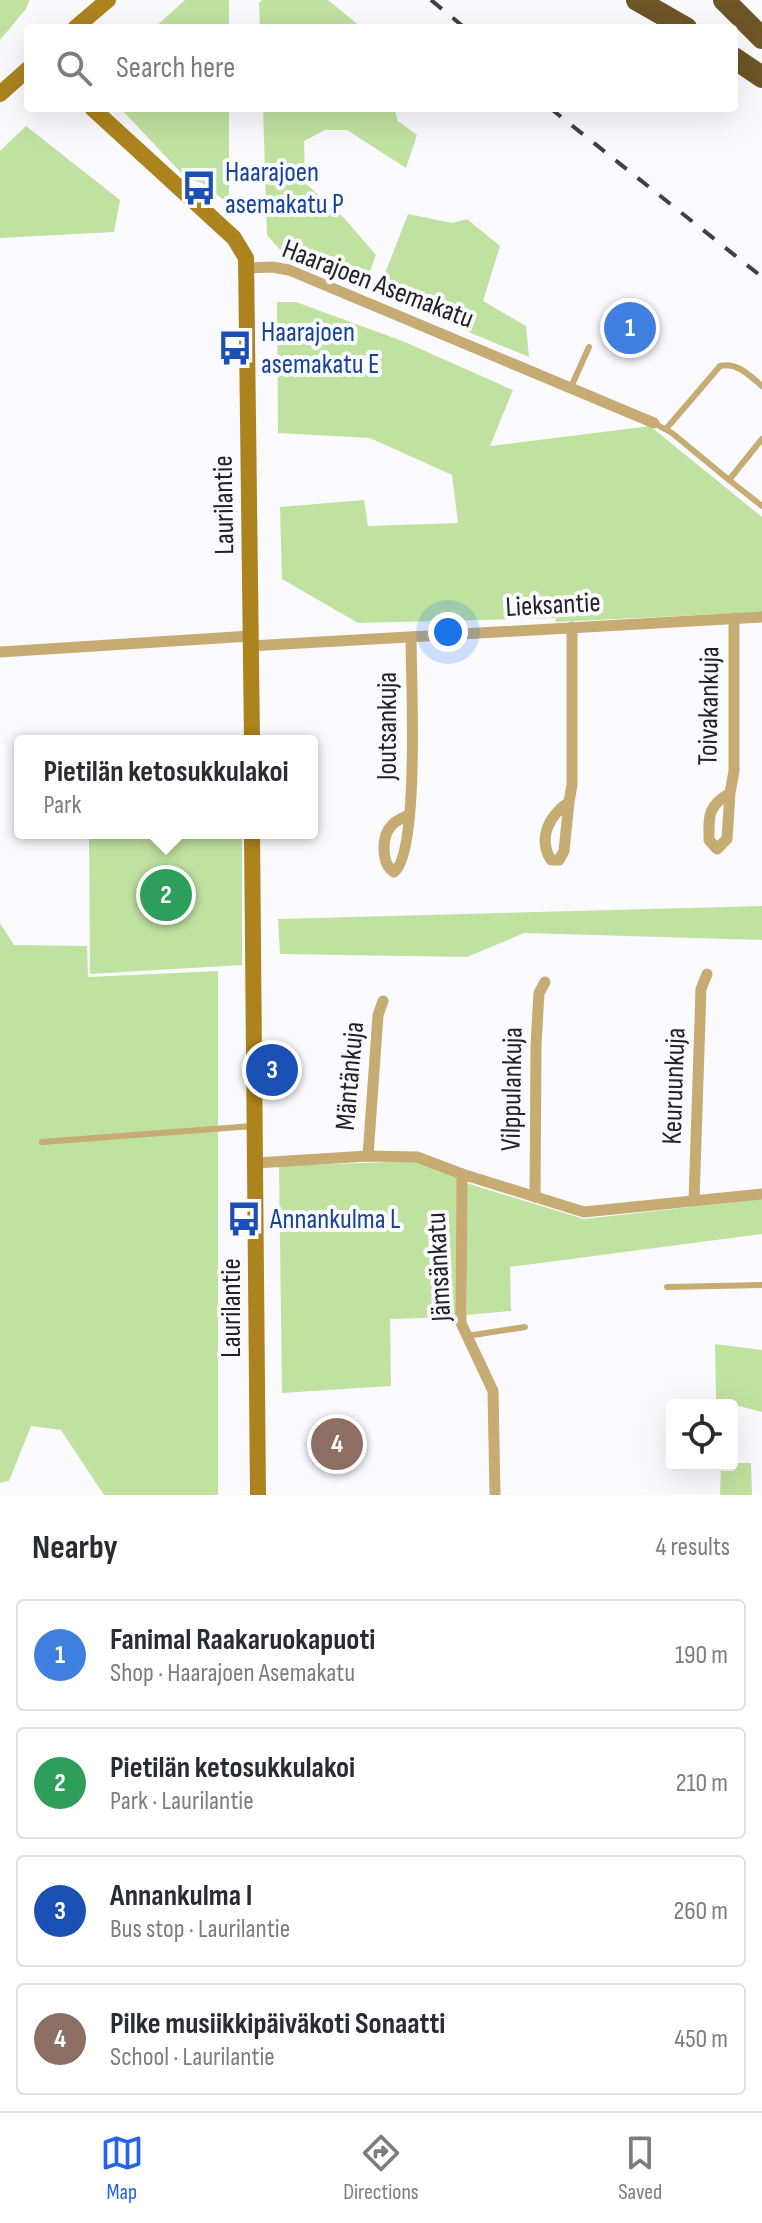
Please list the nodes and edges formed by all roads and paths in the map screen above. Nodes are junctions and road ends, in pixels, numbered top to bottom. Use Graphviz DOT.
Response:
graph roads {
  1 [pos="108,0"];
  2 [pos="637,0"];
  3 [pos="724,0"];
  4 [pos="80,24"];
  5 [pos="679,24"];
  6 [pos="762,38"];
  7 [pos="738,61"];
  8 [pos="24,73"];
  9 [pos="762,77"];
  10 [pos="0,94"];
  11 [pos="96,112"];
  12 [pos="247,268"];
  13 [pos="589,347"];
  14 [pos="762,386"];
  15 [pos="570,388"];
  16 [pos="654,423"];
  17 [pos="666,429"];
  18 [pos="762,439"];
  19 [pos="729,480"];
  20 [pos="762,506"];
  21 [pos="762,617"];
  22 [pos="734,618"];
  23 [pos="572,627"];
  24 [pos="411,637"];
  25 [pos="251,641"];
  26 [pos="0,652"];
  27 [pos="252,735"];
  28 [pos="730,793"];
  29 [pos="569,802"];
  30 [pos="409,815"];
  31 [pos="252,839"];
  32 [pos="707,974"];
  33 [pos="545,982"];
  34 [pos="383,1001"];
  35 [pos="254,1126"];
  36 [pos="42,1142"];
  37 [pos="368,1156"];
  38 [pos="256,1163"];
  39 [pos="462,1174"];
  40 [pos="762,1194"];
  41 [pos="535,1197"];
  42 [pos="694,1201"];
  43 [pos="762,1285"];
  44 [pos="667,1287"];
  45 [pos="525,1327"];
  46 [pos="467,1336"];
  47 [pos="258,1495"];
  48 [pos="495,1495"];
  1 -- 4 [label="street"];
  2 -- 5 [label="highway"];
  3 -- 6 [label="highway"];
  7 -- 9 [label="highway"];
  8 -- 10 [label="street"];
  11 -- 12 [label="street, Haarajoen Asemakatu"];
  12 -- 15 [label="street, Haarajoen Asemakatu"];
  12 -- 25 [label="street, Laurilantie"];
  13 -- 15 [label="lane"];
  14 -- 17 [label="lane"];
  15 -- 16 [label="street, Haarajoen Asemakatu"];
  16 -- 17 [label="lane"];
  17 -- 19 [label="lane"];
  18 -- 19 [label="lane"];
  19 -- 20 [label="lane"];
  21 -- 22 [label="street, Lieksantie"];
  22 -- 23 [label="street, Lieksantie"];
  22 -- 28 [label="street, Toivakankuja"];
  23 -- 24 [label="street, Lieksantie"];
  23 -- 29 [label="street"];
  24 -- 25 [label="street, Lieksantie"];
  24 -- 30 [label="street, Joutsankuja"];
  25 -- 26 [label="street, Lieksantie"];
  25 -- 27 [label="street, Laurilantie"];
  31 -- 35 [label="street, Laurilantie"];
  32 -- 42 [label="street, Keuruunkuja"];
  33 -- 41 [label="street, Vilppulankuja"];
  34 -- 37 [label="street, Mäntänkuja"];
  35 -- 36 [label="lane"];
  35 -- 38 [label="street, Laurilantie"];
  37 -- 38 [label="street"];
  37 -- 39 [label="street"];
  38 -- 47 [label="street, Laurilantie"];
  39 -- 41 [label="street"];
  39 -- 46 [label="street, Jämsänkatu"];
  40 -- 42 [label="street"];
  41 -- 42 [label="street"];
  43 -- 44 [label="lane"];
  45 -- 46 [label="lane"];
  46 -- 48 [label="street, Jämsänkatu"];
}
